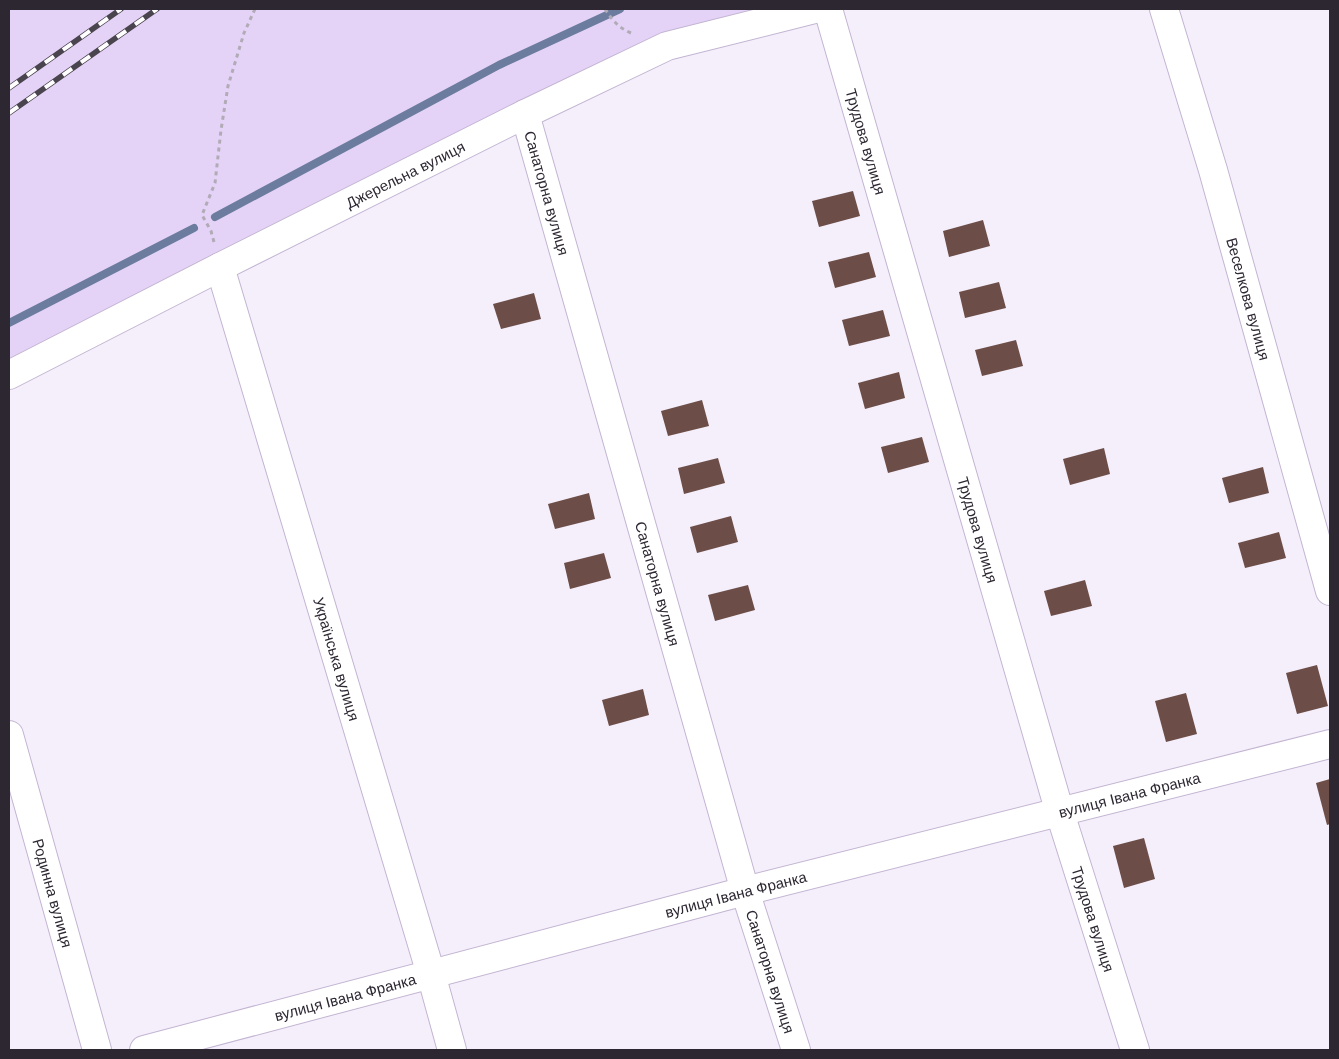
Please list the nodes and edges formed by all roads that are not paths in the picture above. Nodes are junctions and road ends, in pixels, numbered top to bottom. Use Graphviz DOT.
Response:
graph roads {
  1 [pos="815,9"];
  2 [pos="828,9"];
  3 [pos="1164,9"];
  4 [pos="525,114"];
  5 [pos="220,267"];
  6 [pos="9,375"];
  7 [pos="1330,591"];
  8 [pos="9,735"];
  9 [pos="1330,744"];
  10 [pos="1060,813"];
  11 [pos="745,891"];
  12 [pos="431,974"];
  13 [pos="97,1050"];
  14 [pos="144,1050"];
  15 [pos="452,1050"];
  16 [pos="796,1050"];
  17 [pos="1135,1050"];
  1 -- 4 [label="street, Джерельна вулиця"];
  2 -- 10 [label="street, Трудова вулиця"];
  3 -- 7 [label="street, Веселкова вулиця"];
  4 -- 5 [label="street, Джерельна вулиця"];
  4 -- 11 [label="street, Санаторна вулиця"];
  5 -- 6 [label="street, Джерельна вулиця"];
  5 -- 12 [label="street, Українська вулиця"];
  8 -- 13 [label="street, Родинна вулиця"];
  9 -- 10 [label="street, вулиця Івана Франка"];
  10 -- 11 [label="street, вулиця Івана Франка"];
  10 -- 17 [label="street, Трудова вулиця"];
  11 -- 12 [label="street, вулиця Івана Франка"];
  11 -- 16 [label="street, Санаторна вулиця"];
  12 -- 14 [label="street, вулиця Івана Франка"];
  12 -- 15 [label="street, Українська вулиця"];
}
